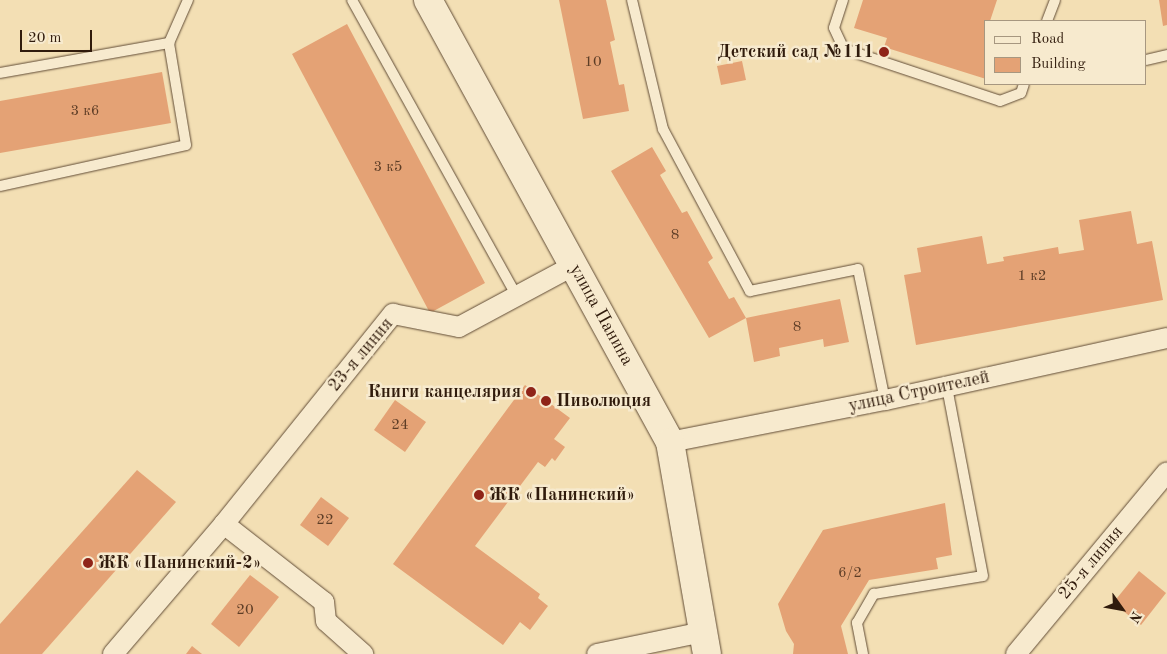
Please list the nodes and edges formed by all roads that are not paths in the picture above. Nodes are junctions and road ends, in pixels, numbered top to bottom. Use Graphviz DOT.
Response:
graph roads {
  1 [pos="188,0"];
  2 [pos="352,0"];
  3 [pos="428,0"];
  4 [pos="632,0"];
  5 [pos="843,0"];
  6 [pos="1055,0"];
  7 [pos="1047,20"];
  8 [pos="169,43"];
  9 [pos="1167,55"];
  10 [pos="1147,60"];
  11 [pos="0,73"];
  12 [pos="1024,85"];
  13 [pos="0,186"];
  14 [pos="573,266"];
  15 [pos="516,295"];
  16 [pos="1167,338"];
  17 [pos="947,387"];
  18 [pos="885,400"];
  19 [pos="670,442"];
  20 [pos="1167,472"];
  21 [pos="224,524"];
  22 [pos="705,643"];
  23 [pos="113,654"];
  24 [pos="363,654"];
  25 [pos="597,654"];
  26 [pos="863,654"];
  27 [pos="1016,654"];
  1 -- 8 [label="lane"];
  2 -- 15 [label="lane"];
  3 -- 14 [label="street, улица Панина"];
  4 -- 18 [label="lane"];
  5 -- 12 [label="lane"];
  6 -- 7 [label="lane"];
  8 -- 11 [label="lane"];
  8 -- 13 [label="lane"];
  9 -- 10 [label="lane"];
  14 -- 15 [label="street, 23-я линия"];
  14 -- 19 [label="street, улица Панина"];
  15 -- 21 [label="street, 23-я линия"];
  16 -- 17 [label="street, улица Строителей"];
  17 -- 18 [label="street, улица Строителей"];
  17 -- 26 [label="lane"];
  18 -- 19 [label="street, улица Строителей"];
  19 -- 22 [label="street, улица Панина"];
  20 -- 27 [label="street, 25-я линия"];
  21 -- 23 [label="street, 23-я линия"];
  21 -- 24 [label="street"];
  22 -- 25 [label="street"];
}
